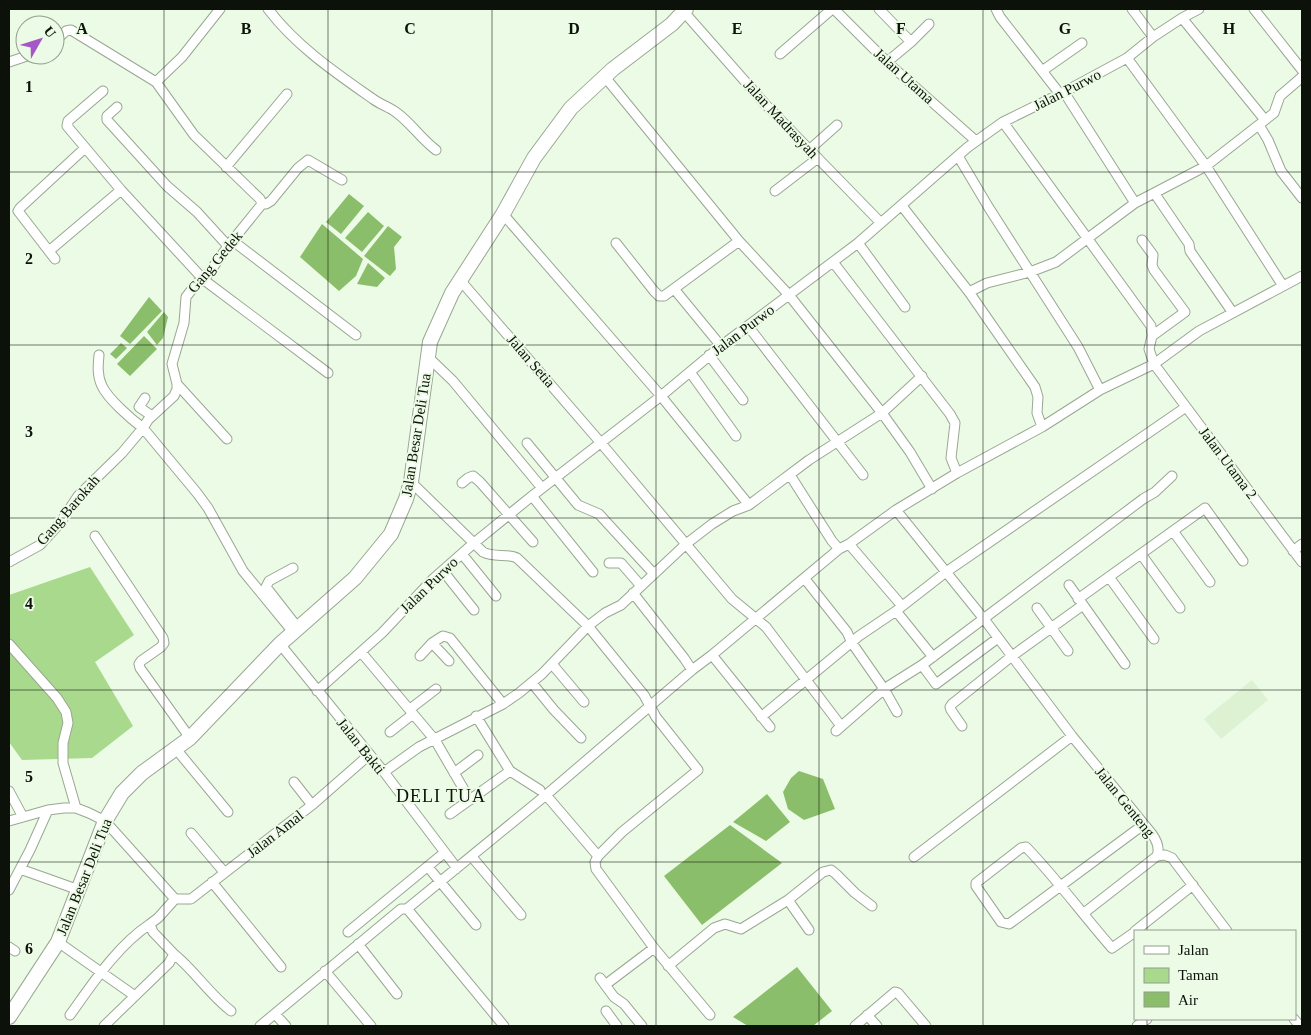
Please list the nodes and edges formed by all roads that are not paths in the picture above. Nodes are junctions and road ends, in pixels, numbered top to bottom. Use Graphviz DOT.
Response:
graph roads {
  1 [pos="220,9"];
  2 [pos="268,9"];
  3 [pos="833,9"];
  4 [pos="879,9"];
  5 [pos="996,9"];
  6 [pos="1132,9"];
  7 [pos="1198,9"];
  8 [pos="1254,9"];
  9 [pos="685,10"];
  10 [pos="1182,18"];
  11 [pos="929,24"];
  12 [pos="65,32"];
  13 [pos="1153,37"];
  14 [pos="912,42"];
  15 [pos="1082,43"];
  16 [pos="780,54"];
  17 [pos="1128,58"];
  18 [pos="887,62"];
  19 [pos="1042,70"];
  20 [pos="1302,70"];
  21 [pos="605,77"];
  22 [pos="1302,77"];
  23 [pos="156,82"];
  24 [pos="103,91"];
  25 [pos="1062,93"];
  26 [pos="287,94"];
  27 [pos="117,107"];
  28 [pos="1002,122"];
  29 [pos="1262,122"];
  30 [pos="837,125"];
  31 [pos="976,141"];
  32 [pos="84,148"];
  33 [pos="436,150"];
  34 [pos="809,150"];
  35 [pos="958,156"];
  36 [pos="818,158"];
  37 [pos="1206,166"];
  38 [pos="226,167"];
  39 [pos="342,180"];
  40 [pos="121,190"];
  41 [pos="775,192"];
  42 [pos="1155,194"];
  43 [pos="1302,198"];
  44 [pos="1135,203"];
  45 [pos="262,204"];
  46 [pos="902,206"];
  47 [pos="503,214"];
  48 [pos="881,223"];
  49 [pos="1087,238"];
  50 [pos="1142,240"];
  51 [pos="739,241"];
  52 [pos="616,243"];
  53 [pos="858,243"];
  54 [pos="230,244"];
  55 [pos="49,251"];
  56 [pos="55,259"];
  57 [pos="833,262"];
  58 [pos="1030,272"];
  59 [pos="1302,276"];
  60 [pos="204,280"];
  61 [pos="460,280"];
  62 [pos="1283,286"];
  63 [pos="675,290"];
  64 [pos="969,292"];
  65 [pos="789,295"];
  66 [pos="905,307"];
  67 [pos="1233,313"];
  68 [pos="748,326"];
  69 [pos="356,335"];
  70 [pos="1152,336"];
  71 [pos="721,346"];
  72 [pos="99,355"];
  73 [pos="709,355"];
  74 [pos="428,357"];
  75 [pos="1154,364"];
  76 [pos="690,372"];
  77 [pos="328,374"];
  78 [pos="922,376"];
  79 [pos="177,384"];
  80 [pos="1100,390"];
  81 [pos="662,396"];
  82 [pos="145,398"];
  83 [pos="744,400"];
  84 [pos="1186,407"];
  85 [pos="882,413"];
  86 [pos="152,416"];
  87 [pos="1042,426"];
  88 [pos="142,428"];
  89 [pos="736,436"];
  90 [pos="227,439"];
  91 [pos="527,443"];
  92 [pos="601,443"];
  93 [pos="837,443"];
  94 [pos="957,473"];
  95 [pos="790,474"];
  96 [pos="863,475"];
  97 [pos="1172,476"];
  98 [pos="555,478"];
  99 [pos="411,482"];
  100 [pos="462,483"];
  101 [pos="542,488"];
  102 [pos="932,489"];
  103 [pos="532,496"];
  104 [pos="749,505"];
  105 [pos="896,510"];
  106 [pos="509,514"];
  107 [pos="1174,531"];
  108 [pos="95,536"];
  109 [pos="533,542"];
  110 [pos="474,543"];
  111 [pos="686,544"];
  112 [pos="849,544"];
  113 [pos="1302,544"];
  114 [pos="840,549"];
  115 [pos="1293,551"];
  116 [pos="462,554"];
  117 [pos="1141,554"];
  118 [pos="1243,561"];
  119 [pos="9,562"];
  120 [pos="1302,562"];
  121 [pos="609,563"];
  122 [pos="294,568"];
  123 [pos="442,571"];
  124 [pos="593,572"];
  125 [pos="946,572"];
  126 [pos="654,574"];
  127 [pos="1109,576"];
  128 [pos="805,579"];
  129 [pos="1210,582"];
  130 [pos="1069,585"];
  131 [pos="641,586"];
  132 [pos="633,593"];
  133 [pos="496,596"];
  134 [pos="1081,602"];
  135 [pos="1037,608"];
  136 [pos="1180,608"];
  137 [pos="899,609"];
  138 [pos="474,610"];
  139 [pos="755,618"];
  140 [pos="984,619"];
  141 [pos="588,626"];
  142 [pos="1051,628"];
  143 [pos="296,630"];
  144 [pos="998,638"];
  145 [pos="1154,639"];
  146 [pos="432,643"];
  147 [pos="852,643"];
  148 [pos="9,644"];
  149 [pos="280,644"];
  150 [pos="1068,651"];
  151 [pos="361,652"];
  152 [pos="712,655"];
  153 [pos="420,656"];
  154 [pos="1012,656"];
  155 [pos="933,657"];
  156 [pos="449,661"];
  157 [pos="552,664"];
  158 [pos="1125,664"];
  159 [pos="922,665"];
  160 [pos="692,670"];
  161 [pos="805,680"];
  162 [pos="532,683"];
  163 [pos="436,689"];
  164 [pos="884,689"];
  165 [pos="317,691"];
  166 [pos="584,702"];
  167 [pos="503,704"];
  168 [pos="650,707"];
  169 [pos="411,711"];
  170 [pos="897,712"];
  171 [pos="476,716"];
  172 [pos="761,717"];
  173 [pos="962,726"];
  174 [pos="770,728"];
  175 [pos="390,732"];
  176 [pos="1072,736"];
  177 [pos="190,738"];
  178 [pos="581,738"];
  179 [pos="435,740"];
  180 [pos="176,749"];
  181 [pos="369,755"];
  182 [pos="478,755"];
  183 [pos="510,771"];
  184 [pos="384,772"];
  185 [pos="454,773"];
  186 [pos="294,782"];
  187 [pos="9,791"];
  188 [pos="543,793"];
  189 [pos="470,800"];
  190 [pos="312,805"];
  191 [pos="76,808"];
  192 [pos="48,810"];
  193 [pos="228,812"];
  194 [pos="450,814"];
  195 [pos="23,817"];
  196 [pos="105,821"];
  197 [pos="9,822"];
  198 [pos="1143,825"];
  199 [pos="191,833"];
  200 [pos="444,853"];
  201 [pos="598,856"];
  202 [pos="1157,856"];
  203 [pos="472,857"];
  204 [pos="914,857"];
  205 [pos="428,867"];
  206 [pos="20,869"];
  207 [pos="456,870"];
  208 [pos="224,872"];
  209 [pos="212,882"];
  210 [pos="440,882"];
  211 [pos="1193,885"];
  212 [pos="1060,886"];
  213 [pos="9,890"];
  214 [pos="79,890"];
  215 [pos="391,897"];
  216 [pos="175,899"];
  217 [pos="788,900"];
  218 [pos="872,906"];
  219 [pos="404,909"];
  220 [pos="1084,913"];
  221 [pos="521,915"];
  222 [pos="150,924"];
  223 [pos="476,925"];
  224 [pos="809,930"];
  225 [pos="1136,930"];
  226 [pos="1226,930"];
  227 [pos="348,932"];
  228 [pos="1134,932"];
  229 [pos="58,942"];
  230 [pos="358,944"];
  231 [pos="654,948"];
  232 [pos="174,954"];
  233 [pos="281,966"];
  234 [pos="668,966"];
  235 [pos="325,971"];
  236 [pos="102,972"];
  237 [pos="397,994"];
  238 [pos="135,996"];
  239 [pos="606,1010"];
  240 [pos="232,1011"];
  241 [pos="275,1014"];
  242 [pos="70,1015"];
  243 [pos="710,1015"];
  244 [pos="867,1015"];
  245 [pos="9,1017"];
  246 [pos="104,1026"];
  247 [pos="260,1026"];
  248 [pos="286,1026"];
  249 [pos="371,1026"];
  250 [pos="504,1026"];
  251 [pos="617,1026"];
  252 [pos="642,1026"];
  253 [pos="855,1026"];
  254 [pos="877,1026"];
  255 [pos="926,1026"];
  1 -- 23 [label="street"];
  2 -- 33 [label="street"];
  3 -- 16 [label="street"];
  3 -- 18 [label="street, Jalan Utama"];
  4 -- 14 [label="street"];
  5 -- 19 [label="street"];
  6 -- 13 [label="street"];
  7 -- 10 [label="street, Jalan Purwo"];
  8 -- 20 [label="street"];
  9 -- 21 [label="main road, Jalan Besar Deli Tua"];
  9 -- 34 [label="street, Jalan Madrasyah"];
  10 -- 13 [label="street, Jalan Purwo"];
  10 -- 29 [label="street"];
  11 -- 14 [label="street"];
  12 -- 23 [label="street"];
  13 -- 17 [label="street, Jalan Purwo"];
  14 -- 18 [label="street"];
  15 -- 19 [label="street"];
  17 -- 25 [label="street, Jalan Purwo"];
  17 -- 37 [label="street"];
  18 -- 31 [label="street, Jalan Utama"];
  19 -- 25 [label="street"];
  21 -- 47 [label="main road, Jalan Besar Deli Tua"];
  21 -- 51 [label="street"];
  22 -- 29 [label="street"];
  23 -- 38 [label="street"];
  24 -- 32 [label="street"];
  25 -- 28 [label="street, Jalan Purwo"];
  25 -- 44 [label="street"];
  26 -- 38 [label="street"];
  27 -- 54 [label="street"];
  28 -- 31 [label="street, Jalan Purwo"];
  28 -- 49 [label="street"];
  29 -- 37 [label="street"];
  29 -- 43 [label="street"];
  30 -- 34 [label="street"];
  31 -- 35 [label="street, Jalan Purwo"];
  32 -- 40 [label="street"];
  32 -- 55 [label="street"];
  34 -- 36 [label="street, Jalan Madrasyah"];
  35 -- 46 [label="street, Jalan Purwo"];
  35 -- 58 [label="street"];
  36 -- 41 [label="street"];
  36 -- 48 [label="street, Jalan Madrasyah"];
  37 -- 42 [label="street"];
  37 -- 62 [label="street"];
  38 -- 45 [label="street"];
  39 -- 45 [label="street, Gang Gedek"];
  40 -- 55 [label="street"];
  40 -- 60 [label="street"];
  42 -- 44 [label="street"];
  42 -- 67 [label="street"];
  44 -- 49 [label="street"];
  45 -- 54 [label="street, Gang Gedek"];
  46 -- 48 [label="street, Jalan Purwo"];
  46 -- 64 [label="street"];
  47 -- 61 [label="main road, Jalan Besar Deli Tua"];
  47 -- 81 [label="street"];
  48 -- 53 [label="street, Jalan Purwo"];
  49 -- 58 [label="street"];
  49 -- 70 [label="street"];
  50 -- 70 [label="street"];
  51 -- 63 [label="street"];
  51 -- 65 [label="street"];
  52 -- 63 [label="street"];
  53 -- 57 [label="street, Jalan Purwo"];
  53 -- 66 [label="street"];
  54 -- 60 [label="street, Gang Gedek"];
  54 -- 69 [label="street"];
  55 -- 56 [label="street"];
  57 -- 65 [label="street, Jalan Purwo"];
  57 -- 78 [label="street"];
  58 -- 64 [label="street"];
  58 -- 80 [label="street"];
  59 -- 62 [label="street"];
  60 -- 77 [label="street"];
  60 -- 79 [label="street, Gang Gedek"];
  61 -- 74 [label="main road, Jalan Besar Deli Tua"];
  61 -- 92 [label="street, Jalan Setia"];
  62 -- 67 [label="street"];
  63 -- 71 [label="street"];
  64 -- 87 [label="street"];
  65 -- 68 [label="street, Jalan Purwo"];
  65 -- 85 [label="street"];
  67 -- 75 [label="street"];
  68 -- 71 [label="street, Jalan Purwo"];
  68 -- 93 [label="street"];
  70 -- 75 [label="street"];
  71 -- 73 [label="street, Jalan Purwo"];
  72 -- 88 [label="street"];
  73 -- 76 [label="street, Jalan Purwo"];
  73 -- 83 [label="street"];
  74 -- 99 [label="main road, Jalan Besar Deli Tua"];
  74 -- 101 [label="street"];
  75 -- 80 [label="street"];
  75 -- 84 [label="street, Jalan Utama 2"];
  76 -- 81 [label="street, Jalan Purwo"];
  76 -- 89 [label="street"];
  78 -- 85 [label="street"];
  78 -- 94 [label="street"];
  79 -- 86 [label="street"];
  79 -- 90 [label="street"];
  80 -- 87 [label="street"];
  81 -- 92 [label="street, Jalan Purwo"];
  81 -- 104 [label="street"];
  82 -- 86 [label="street"];
  84 -- 115 [label="street, Jalan Utama 2"];
  84 -- 125 [label="street"];
  85 -- 93 [label="street"];
  85 -- 102 [label="street"];
  86 -- 88 [label="street"];
  87 -- 94 [label="street"];
  88 -- 119 [label="street, Gang Barokah"];
  88 -- 143 [label="street"];
  91 -- 98 [label="street"];
  92 -- 98 [label="street, Jalan Purwo"];
  92 -- 111 [label="street, Jalan Setia"];
  93 -- 95 [label="street"];
  93 -- 96 [label="street"];
  94 -- 102 [label="street"];
  95 -- 104 [label="street"];
  95 -- 114 [label="street"];
  97 -- 140 [label="street"];
  98 -- 101 [label="street, Jalan Purwo"];
  98 -- 126 [label="street"];
  99 -- 110 [label="street"];
  99 -- 143 [label="main road, Jalan Besar Deli Tua"];
  100 -- 106 [label="street"];
  101 -- 103 [label="street, Jalan Purwo"];
  102 -- 105 [label="street"];
  103 -- 106 [label="street, Jalan Purwo"];
  103 -- 124 [label="street"];
  104 -- 111 [label="street"];
  105 -- 112 [label="street"];
  105 -- 125 [label="street, Jalan Genteng"];
  106 -- 109 [label="street"];
  106 -- 110 [label="street, Jalan Purwo"];
  107 -- 117 [label="street"];
  107 -- 118 [label="street"];
  107 -- 129 [label="street"];
  108 -- 177 [label="street"];
  110 -- 116 [label="street, Jalan Purwo"];
  110 -- 141 [label="street"];
  111 -- 126 [label="street"];
  111 -- 139 [label="street, Jalan Setia"];
  112 -- 114 [label="street"];
  112 -- 137 [label="street"];
  113 -- 115 [label="street"];
  114 -- 128 [label="street"];
  115 -- 120 [label="street, Jalan Utama 2"];
  116 -- 123 [label="street, Jalan Purwo"];
  116 -- 133 [label="street"];
  117 -- 127 [label="street"];
  117 -- 136 [label="street"];
  121 -- 131 [label="street"];
  122 -- 143 [label="street"];
  123 -- 138 [label="street"];
  123 -- 151 [label="street, Jalan Purwo"];
  125 -- 137 [label="street"];
  125 -- 140 [label="street, Jalan Genteng"];
  126 -- 131 [label="street"];
  127 -- 134 [label="street"];
  127 -- 145 [label="street"];
  128 -- 139 [label="street"];
  128 -- 147 [label="street"];
  130 -- 134 [label="street"];
  131 -- 132 [label="street"];
  132 -- 141 [label="street"];
  132 -- 160 [label="street"];
  134 -- 142 [label="street"];
  134 -- 158 [label="street"];
  135 -- 142 [label="street"];
  137 -- 147 [label="street"];
  137 -- 155 [label="street"];
  139 -- 152 [label="street"];
  139 -- 161 [label="street, Jalan Setia"];
  140 -- 144 [label="street, Jalan Genteng"];
  140 -- 155 [label="street"];
  141 -- 157 [label="street"];
  141 -- 168 [label="street"];
  142 -- 150 [label="street"];
  142 -- 154 [label="street"];
  143 -- 149 [label="main road, Jalan Besar Deli Tua"];
  144 -- 154 [label="street, Jalan Genteng"];
  144 -- 159 [label="street"];
  146 -- 153 [label="street"];
  146 -- 156 [label="street"];
  146 -- 167 [label="street"];
  147 -- 161 [label="street"];
  147 -- 164 [label="street"];
  148 -- 191 [label="street"];
  149 -- 165 [label="street, Jalan Bakti"];
  149 -- 177 [label="main road, Jalan Besar Deli Tua"];
  151 -- 165 [label="street, Jalan Purwo"];
  151 -- 169 [label="street"];
  152 -- 160 [label="street"];
  152 -- 172 [label="street"];
  154 -- 173 [label="street"];
  154 -- 176 [label="street, Jalan Genteng"];
  155 -- 159 [label="street"];
  157 -- 162 [label="street"];
  157 -- 166 [label="street"];
  159 -- 164 [label="street"];
  160 -- 168 [label="street"];
  161 -- 164 [label="street, Jalan Setia"];
  161 -- 172 [label="street"];
  162 -- 167 [label="street"];
  162 -- 178 [label="street"];
  163 -- 169 [label="street"];
  164 -- 170 [label="street"];
  165 -- 181 [label="street, Jalan Bakti"];
  167 -- 171 [label="street"];
  168 -- 188 [label="street"];
  168 -- 201 [label="street"];
  169 -- 175 [label="street"];
  169 -- 179 [label="street"];
  171 -- 179 [label="street"];
  171 -- 183 [label="street"];
  172 -- 174 [label="street"];
  176 -- 198 [label="street, Jalan Genteng"];
  176 -- 204 [label="street"];
  177 -- 180 [label="main road, Jalan Besar Deli Tua"];
  179 -- 184 [label="street"];
  179 -- 185 [label="street"];
  180 -- 193 [label="street"];
  180 -- 196 [label="main road, Jalan Besar Deli Tua"];
  181 -- 184 [label="street, Jalan Bakti"];
  181 -- 190 [label="street, Jalan Amal"];
  182 -- 185 [label="street"];
  183 -- 188 [label="street"];
  183 -- 189 [label="street"];
  184 -- 200 [label="street, Jalan Bakti"];
  185 -- 189 [label="street"];
  186 -- 190 [label="street"];
  187 -- 195 [label="street"];
  188 -- 201 [label="street"];
  188 -- 203 [label="street"];
  189 -- 194 [label="street"];
  190 -- 208 [label="street, Jalan Amal"];
  191 -- 192 [label="street"];
  191 -- 196 [label="street"];
  192 -- 195 [label="street"];
  192 -- 206 [label="street"];
  195 -- 197 [label="street"];
  196 -- 214 [label="main road, Jalan Besar Deli Tua"];
  196 -- 216 [label="street"];
  198 -- 202 [label="street, Jalan Genteng"];
  198 -- 212 [label="street"];
  199 -- 208 [label="street"];
  200 -- 205 [label="street"];
  200 -- 207 [label="street, Jalan Bakti"];
  201 -- 231 [label="street"];
  202 -- 211 [label="street, Jalan Genteng"];
  202 -- 220 [label="street"];
  203 -- 207 [label="street"];
  203 -- 221 [label="street"];
  205 -- 210 [label="street"];
  205 -- 215 [label="street"];
  206 -- 213 [label="street"];
  206 -- 214 [label="street"];
  207 -- 210 [label="street"];
  208 -- 209 [label="street, Jalan Amal"];
  209 -- 216 [label="street, Jalan Amal"];
  209 -- 233 [label="street"];
  210 -- 219 [label="street"];
  210 -- 223 [label="street"];
  211 -- 225 [label="street"];
  211 -- 226 [label="street, Jalan Genteng"];
  212 -- 212 [label="street"];
  212 -- 220 [label="street"];
  214 -- 229 [label="main road, Jalan Besar Deli Tua"];
  215 -- 219 [label="street"];
  215 -- 227 [label="street"];
  216 -- 222 [label="street"];
  217 -- 218 [label="street"];
  217 -- 224 [label="street"];
  217 -- 234 [label="street"];
  219 -- 230 [label="street"];
  219 -- 250 [label="street"];
  220 -- 228 [label="street"];
  222 -- 232 [label="street"];
  222 -- 236 [label="street"];
  229 -- 236 [label="street"];
  229 -- 245 [label="main road, Jalan Besar Deli Tua"];
  230 -- 235 [label="street"];
  230 -- 237 [label="street"];
  231 -- 234 [label="street"];
  231 -- 252 [label="street"];
  232 -- 238 [label="street"];
  232 -- 240 [label="street"];
  234 -- 243 [label="street"];
  235 -- 241 [label="street"];
  235 -- 249 [label="street"];
  236 -- 238 [label="street"];
  236 -- 242 [label="street"];
  238 -- 246 [label="street"];
  239 -- 251 [label="street"];
  241 -- 247 [label="street"];
  241 -- 248 [label="street"];
  244 -- 253 [label="street"];
  244 -- 254 [label="street"];
  244 -- 255 [label="street"];
}
